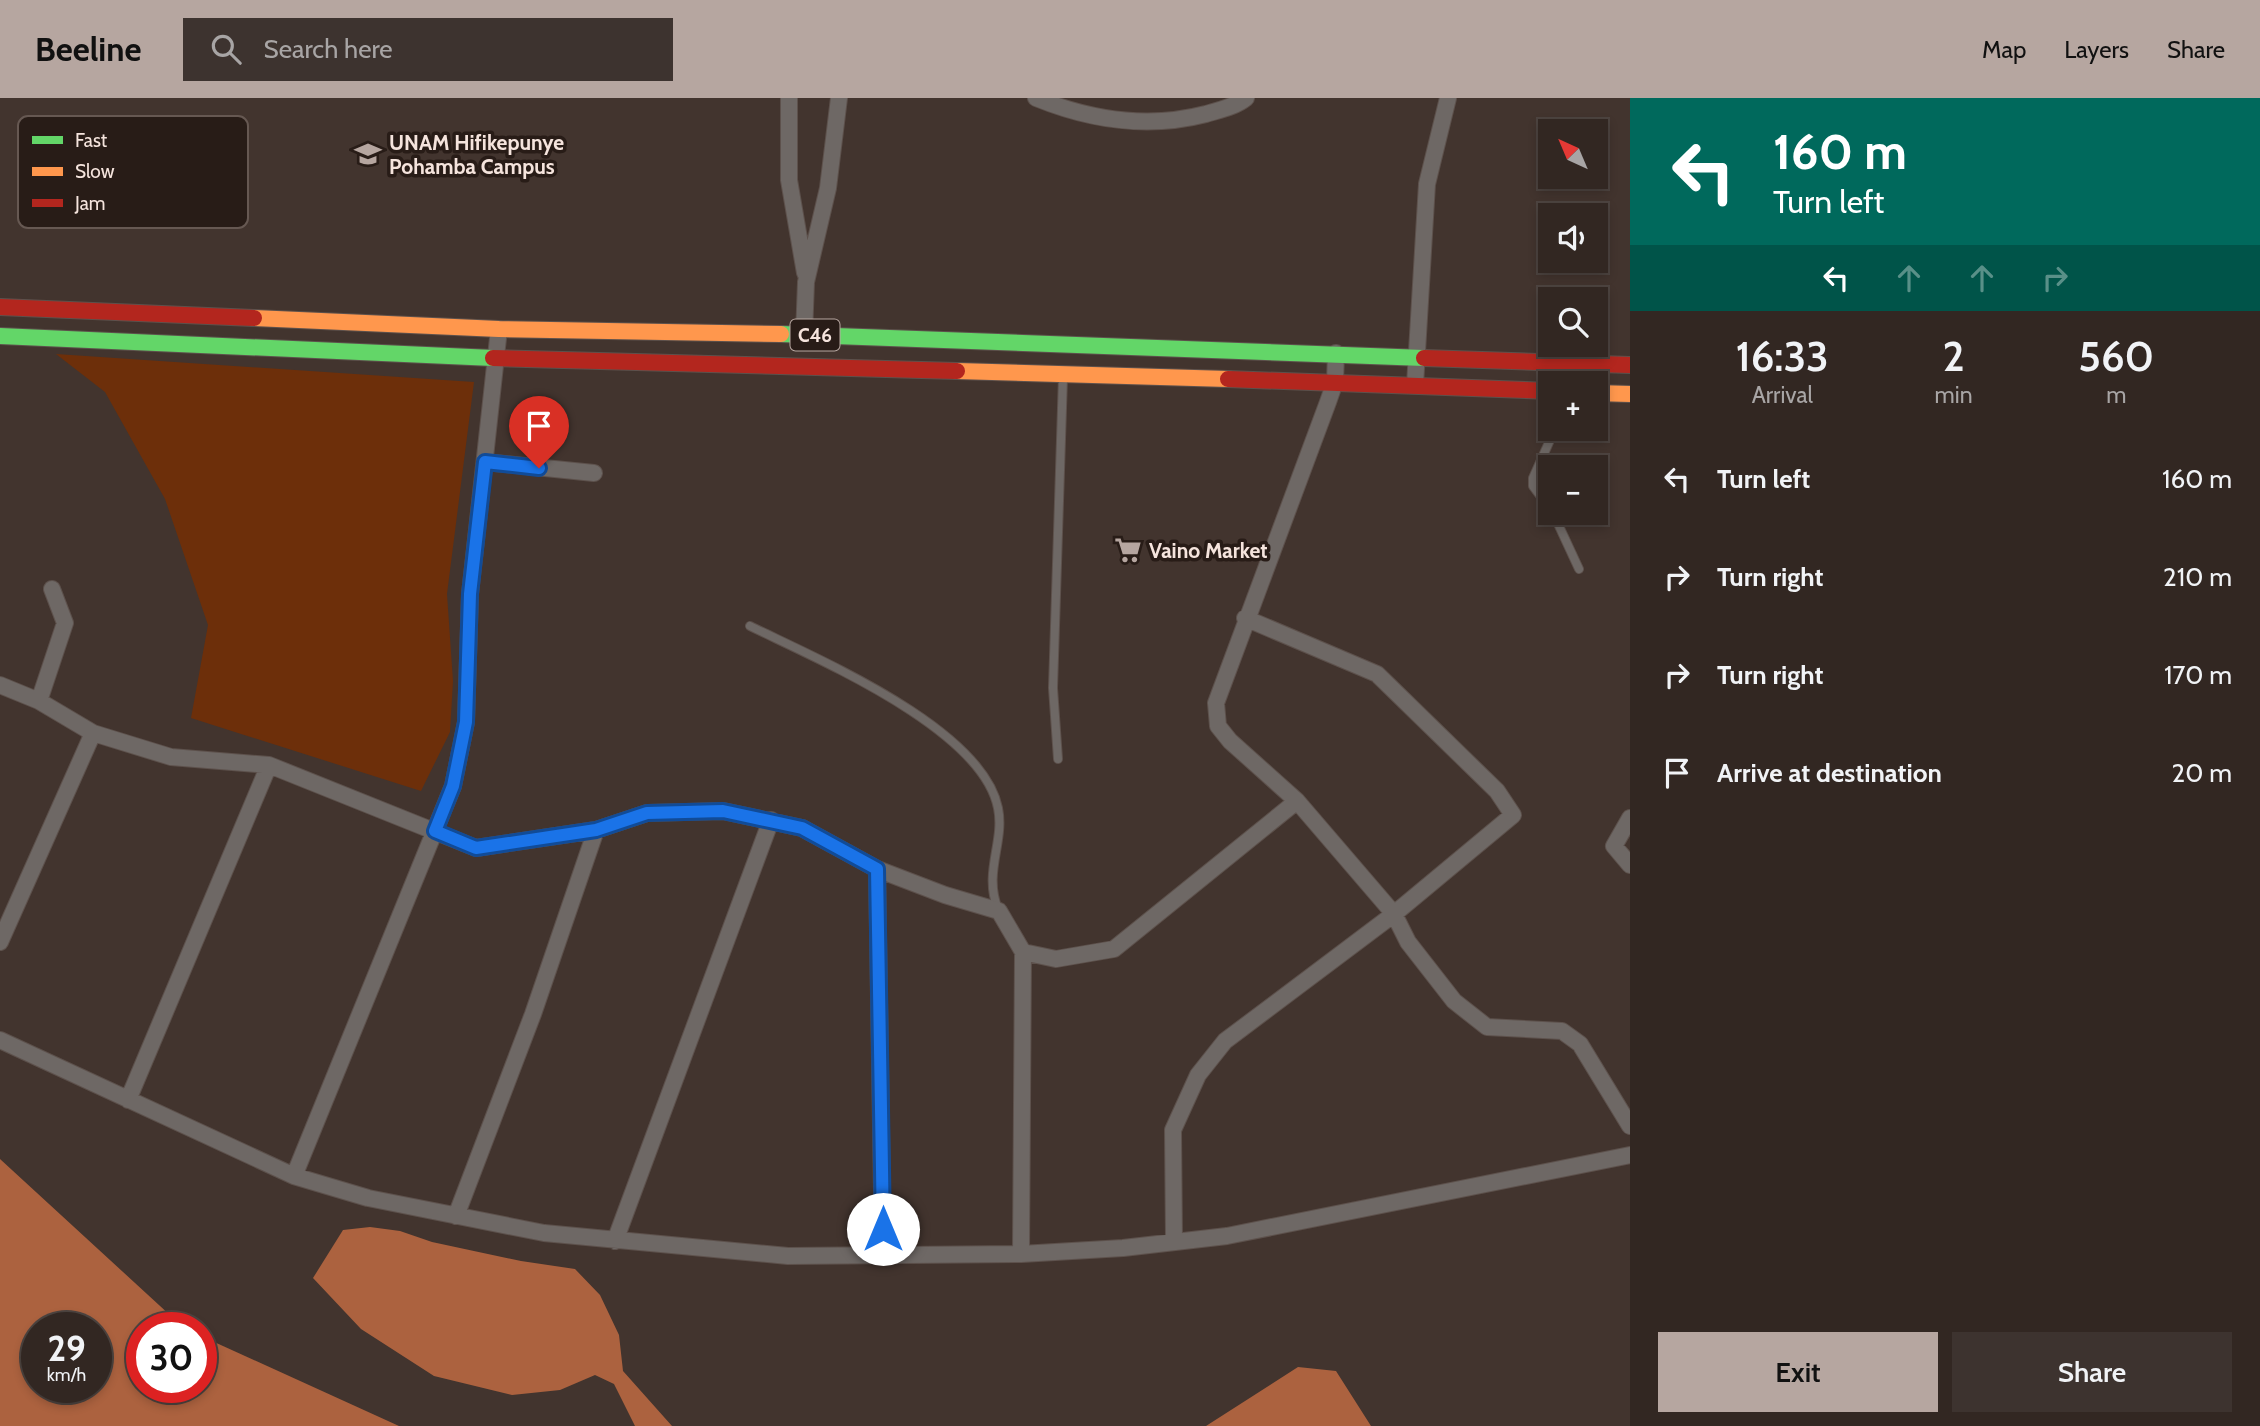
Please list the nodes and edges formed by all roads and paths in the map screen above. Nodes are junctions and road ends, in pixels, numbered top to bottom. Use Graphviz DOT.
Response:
graph roads {
  1 [pos="789,98"];
  2 [pos="839,98"];
  3 [pos="1035,98"];
  4 [pos="1246,98"];
  5 [pos="1448,98"];
  6 [pos="806,282"];
  7 [pos="0,307"];
  8 [pos="499,329"];
  9 [pos="804,335"];
  10 [pos="0,336"];
  11 [pos="1336,353"];
  12 [pos="1418,356"];
  13 [pos="498,357"];
  14 [pos="1630,365"];
  15 [pos="801,366"];
  16 [pos="1063,374"];
  17 [pos="1335,382"];
  18 [pos="1415,385"];
  19 [pos="1538,390"];
  20 [pos="1608,393"];
  21 [pos="1630,394"];
  22 [pos="485,462"];
  23 [pos="1538,467"];
  24 [pos="594,474"];
  25 [pos="1538,493"];
  26 [pos="1558,525"];
  27 [pos="1579,569"];
  28 [pos="52,589"];
  29 [pos="1245,618"];
  30 [pos="750,626"];
  31 [pos="0,685"];
  32 [pos="39,701"];
  33 [pos="93,733"];
  34 [pos="1058,759"];
  35 [pos="269,765"];
  36 [pos="1297,801"];
  37 [pos="1630,818"];
  38 [pos="771,820"];
  39 [pos="596,830"];
  40 [pos="435,831"];
  41 [pos="1630,866"];
  42 [pos="877,869"];
  43 [pos="999,911"];
  44 [pos="1395,914"];
  45 [pos="0,942"];
  46 [pos="1023,952"];
  47 [pos="0,1040"];
  48 [pos="128,1100"];
  49 [pos="1630,1126"];
  50 [pos="1630,1155"];
  51 [pos="294,1176"];
  52 [pos="456,1216"];
  53 [pos="615,1241"];
  54 [pos="1174,1242"];
  55 [pos="1021,1254"];
  56 [pos="883,1255"];
  1 -- 6 [label="street"];
  2 -- 6 [label="street"];
  3 -- 4 [label="street"];
  5 -- 12 [label="street"];
  6 -- 9 [label="street"];
  7 -- 8 [label="main road, C46"];
  8 -- 9 [label="main road, C46"];
  8 -- 13 [label="street"];
  9 -- 11 [label="main road, C46"];
  9 -- 15 [label="main road"];
  10 -- 13 [label="main road, C46"];
  11 -- 12 [label="main road, C46"];
  11 -- 17 [label="street"];
  12 -- 14 [label="main road, C46"];
  12 -- 18 [label="street"];
  13 -- 15 [label="main road, C46"];
  13 -- 22 [label="street"];
  15 -- 16 [label="main road, C46"];
  16 -- 17 [label="main road, C46"];
  16 -- 34 [label="lane"];
  17 -- 18 [label="main road, C46"];
  17 -- 29 [label="street"];
  18 -- 19 [label="main road, C46"];
  20 -- 21 [label="main road"];
  22 -- 24 [label="street"];
  22 -- 40 [label="street"];
  23 -- 25 [label="lane"];
  26 -- 27 [label="lane"];
  28 -- 32 [label="street"];
  29 -- 36 [label="street"];
  29 -- 44 [label="street"];
  30 -- 43 [label="lane"];
  31 -- 32 [label="street"];
  32 -- 33 [label="street"];
  33 -- 35 [label="street"];
  33 -- 45 [label="street"];
  35 -- 40 [label="street"];
  35 -- 48 [label="street"];
  36 -- 44 [label="street"];
  36 -- 46 [label="street"];
  37 -- 41 [label="street"];
  38 -- 39 [label="street"];
  38 -- 42 [label="street"];
  38 -- 53 [label="street"];
  39 -- 40 [label="street"];
  39 -- 52 [label="street"];
  40 -- 51 [label="street"];
  42 -- 43 [label="street"];
  42 -- 56 [label="street"];
  43 -- 46 [label="street"];
  44 -- 49 [label="street"];
  44 -- 54 [label="street"];
  46 -- 55 [label="street"];
  47 -- 48 [label="street"];
  48 -- 51 [label="street"];
  50 -- 54 [label="street"];
  51 -- 52 [label="street"];
  52 -- 53 [label="street"];
  53 -- 56 [label="street"];
  54 -- 55 [label="street"];
  55 -- 56 [label="street"];
}
